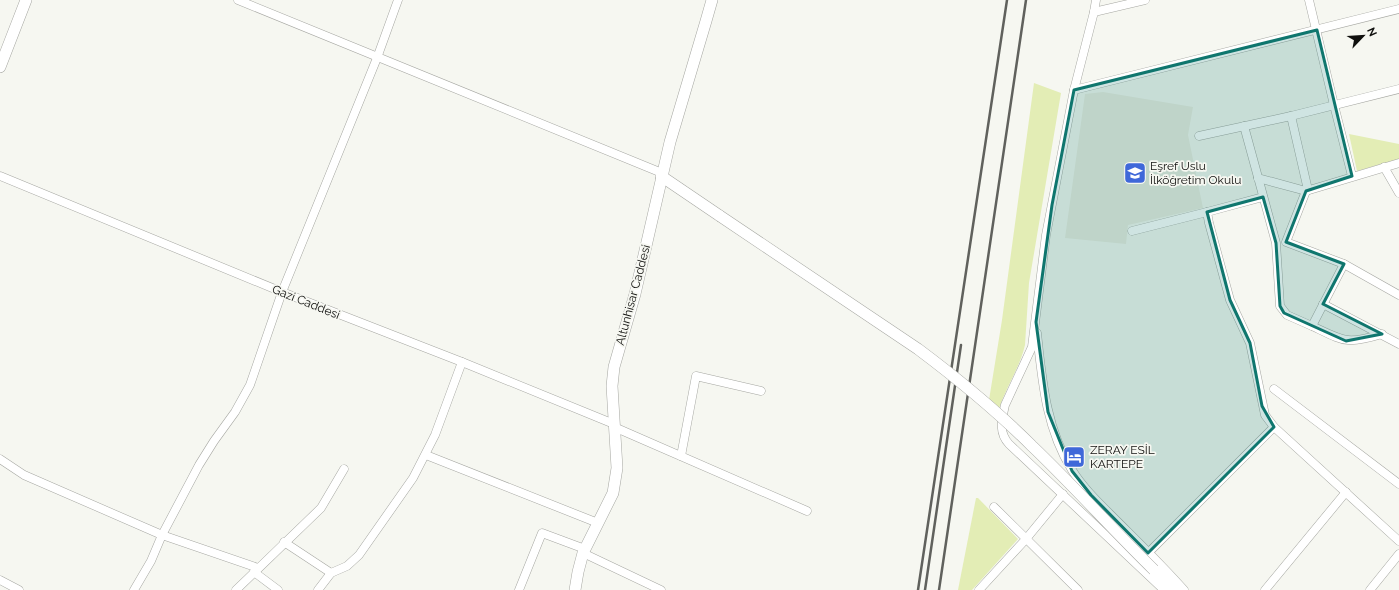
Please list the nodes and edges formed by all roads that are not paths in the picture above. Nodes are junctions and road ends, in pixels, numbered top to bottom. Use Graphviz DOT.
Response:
graph roads {
  1 [pos="26,0"];
  2 [pos="238,0"];
  3 [pos="398,0"];
  4 [pos="712,0"];
  5 [pos="1096,0"];
  6 [pos="1145,0"];
  7 [pos="1309,0"];
  8 [pos="1399,9"];
  9 [pos="1094,12"];
  10 [pos="1316,30"];
  11 [pos="377,58"];
  12 [pos="0,67"];
  13 [pos="1399,89"];
  14 [pos="1074,90"];
  15 [pos="1334,105"];
  16 [pos="1291,116"];
  17 [pos="1244,126"];
  18 [pos="1199,136"];
  19 [pos="1399,164"];
  20 [pos="1384,167"];
  21 [pos="662,175"];
  22 [pos="0,176"];
  23 [pos="1352,176"];
  24 [pos="1258,178"];
  25 [pos="1307,191"];
  26 [pos="1399,193"];
  27 [pos="1263,197"];
  28 [pos="1207,212"];
  29 [pos="1132,231"];
  30 [pos="1286,242"];
  31 [pos="1276,243"];
  32 [pos="1344,264"];
  33 [pos="282,292"];
  34 [pos="1399,295"];
  35 [pos="1323,304"];
  36 [pos="1036,322"];
  37 [pos="1312,326"];
  38 [pos="1382,334"];
  39 [pos="1399,344"];
  40 [pos="462,362"];
  41 [pos="1274,389"];
  42 [pos="761,391"];
  43 [pos="614,425"];
  44 [pos="1274,426"];
  45 [pos="426,455"];
  46 [pos="681,456"];
  47 [pos="0,459"];
  48 [pos="344,469"];
  49 [pos="1399,484"];
  50 [pos="1346,492"];
  51 [pos="1063,494"];
  52 [pos="994,507"];
  53 [pos="807,511"];
  54 [pos="598,523"];
  55 [pos="162,535"];
  56 [pos="1026,539"];
  57 [pos="1399,541"];
  58 [pos="284,542"];
  59 [pos="584,551"];
  60 [pos="1148,553"];
  61 [pos="1399,554"];
  62 [pos="256,570"];
  63 [pos="331,573"];
  64 [pos="0,580"];
  65 [pos="19,590"];
  66 [pos="134,590"];
  67 [pos="236,590"];
  68 [pos="278,590"];
  69 [pos="318,590"];
  70 [pos="520,590"];
  71 [pos="576,590"];
  72 [pos="662,590"];
  73 [pos="979,590"];
  74 [pos="1078,590"];
  75 [pos="1164,590"];
  76 [pos="1175,590"];
  77 [pos="1184,590"];
  78 [pos="1265,590"];
  79 [pos="1370,590"];
  1 -- 12 [label="street"];
  2 -- 11 [label="street"];
  3 -- 11 [label="street"];
  4 -- 21 [label="street, Altunhisar Caddesi"];
  5 -- 9 [label="street"];
  6 -- 9 [label="street"];
  7 -- 10 [label="street"];
  8 -- 10 [label="street"];
  9 -- 14 [label="street"];
  10 -- 14 [label="street"];
  10 -- 15 [label="street"];
  11 -- 21 [label="street"];
  11 -- 33 [label="street"];
  13 -- 15 [label="street"];
  14 -- 36 [label="street"];
  15 -- 16 [label="street"];
  15 -- 23 [label="street"];
  16 -- 17 [label="street"];
  16 -- 25 [label="street"];
  17 -- 18 [label="street"];
  17 -- 24 [label="street"];
  19 -- 20 [label="street"];
  20 -- 23 [label="street"];
  20 -- 26 [label="street"];
  21 -- 43 [label="street, Altunhisar Caddesi"];
  21 -- 76 [label="street, bridge"];
  22 -- 33 [label="street, Gazi Caddesi"];
  23 -- 25 [label="street"];
  24 -- 25 [label="street"];
  24 -- 27 [label="street"];
  25 -- 30 [label="street"];
  27 -- 28 [label="street"];
  27 -- 31 [label="street"];
  28 -- 29 [label="street"];
  28 -- 44 [label="street"];
  30 -- 31 [label="street"];
  30 -- 32 [label="street"];
  31 -- 37 [label="street"];
  32 -- 34 [label="street"];
  32 -- 35 [label="street"];
  33 -- 40 [label="street, Gazi Caddesi"];
  33 -- 55 [label="street"];
  35 -- 37 [label="street"];
  35 -- 38 [label="street"];
  36 -- 51 [label="street"];
  36 -- 60 [label="street"];
  37 -- 38 [label="street"];
  38 -- 39 [label="street"];
  40 -- 43 [label="street, Gazi Caddesi"];
  40 -- 45 [label="street"];
  41 -- 49 [label="street"];
  42 -- 46 [label="street"];
  43 -- 46 [label="street, Gazi Caddesi"];
  43 -- 54 [label="street, Altunhisar Caddesi"];
  44 -- 50 [label="street"];
  44 -- 60 [label="street"];
  45 -- 54 [label="street"];
  45 -- 63 [label="street"];
  46 -- 53 [label="street, Gazi Caddesi"];
  47 -- 55 [label="street"];
  48 -- 58 [label="street"];
  50 -- 57 [label="street"];
  50 -- 78 [label="street"];
  51 -- 56 [label="street"];
  51 -- 75 [label="street"];
  52 -- 56 [label="street"];
  54 -- 59 [label="street, Altunhisar Caddesi"];
  55 -- 62 [label="street"];
  55 -- 66 [label="street"];
  56 -- 73 [label="street"];
  56 -- 74 [label="street"];
  58 -- 62 [label="street"];
  58 -- 63 [label="street"];
  59 -- 70 [label="street"];
  59 -- 71 [label="street, Altunhisar Caddesi"];
  59 -- 72 [label="street"];
  60 -- 77 [label="street"];
  61 -- 79 [label="street"];
  62 -- 67 [label="street"];
  62 -- 68 [label="street"];
  63 -- 69 [label="street"];
  64 -- 65 [label="street"];
}
